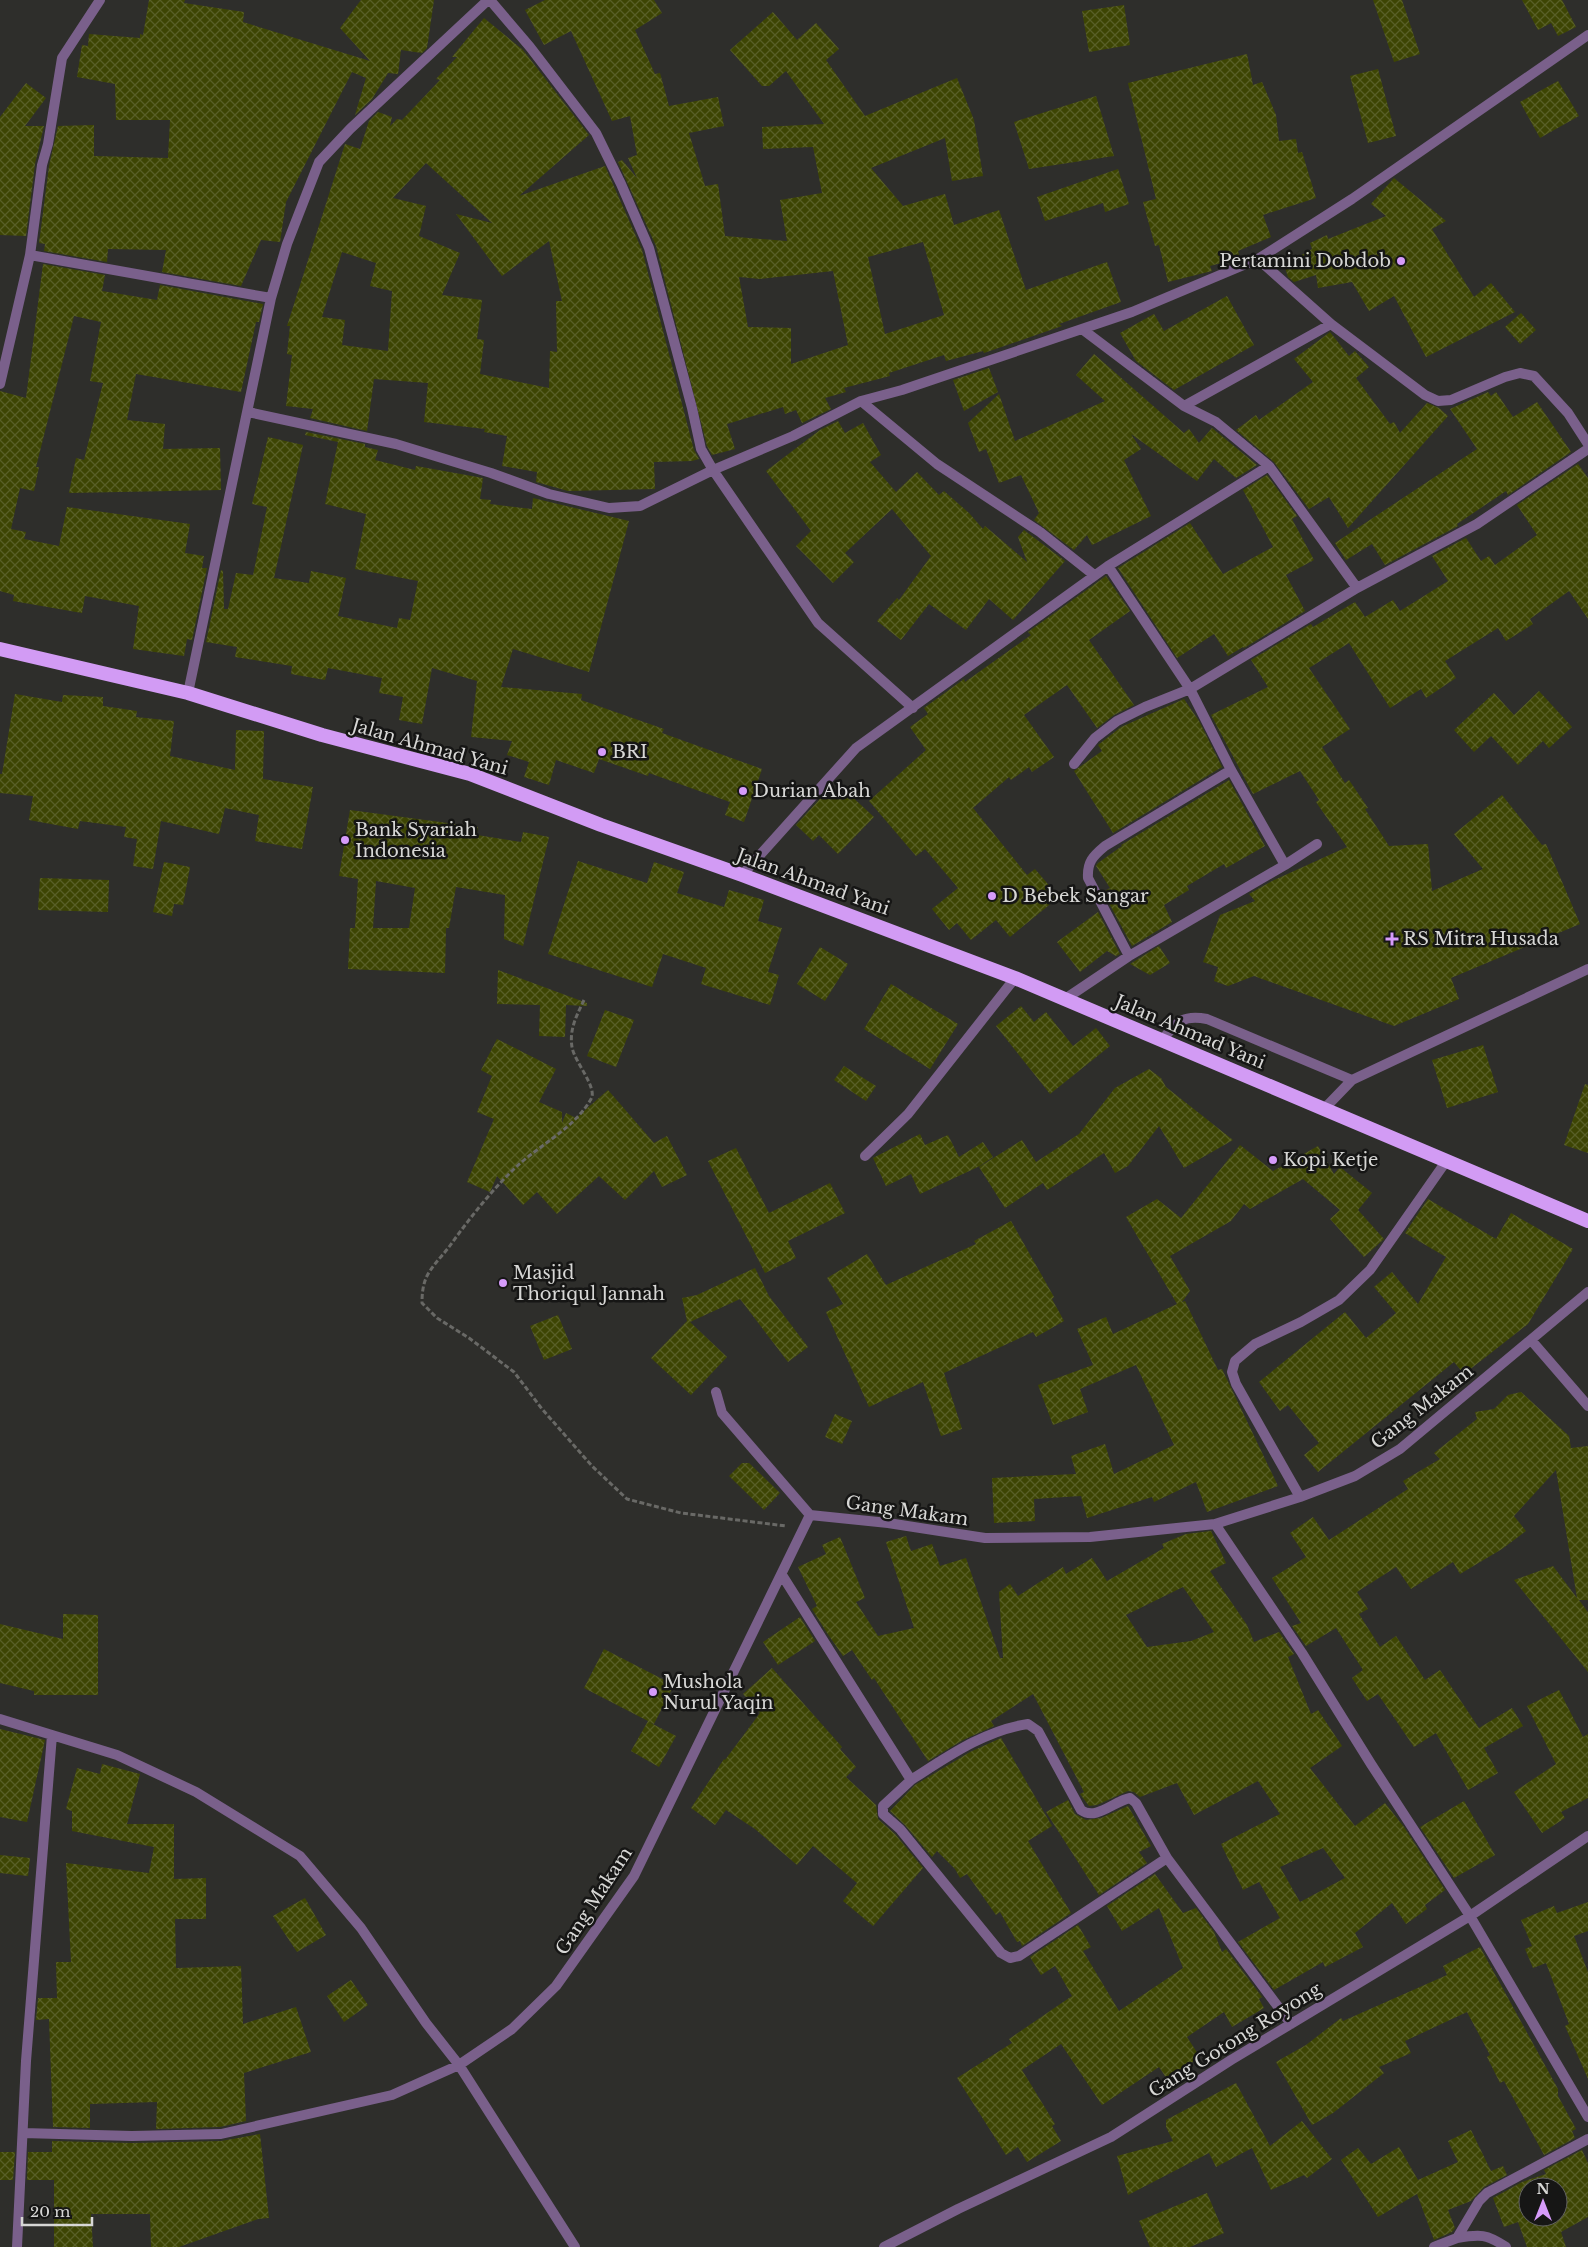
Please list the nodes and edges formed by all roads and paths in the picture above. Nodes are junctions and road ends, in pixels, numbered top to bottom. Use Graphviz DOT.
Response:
graph roads {
  1 [pos="100,0"];
  2 [pos="489,0"];
  3 [pos="1588,35"];
  4 [pos="30,255"];
  5 [pos="1258,259"];
  6 [pos="271,298"];
  7 [pos="1331,324"];
  8 [pos="1082,329"];
  9 [pos="0,384"];
  10 [pos="861,401"];
  11 [pos="1184,406"];
  12 [pos="248,412"];
  13 [pos="1588,444"];
  14 [pos="1588,449"];
  15 [pos="1268,466"];
  16 [pos="713,470"];
  17 [pos="1108,566"];
  18 [pos="1094,575"];
  19 [pos="1357,588"];
  20 [pos="0,649"];
  21 [pos="1190,689"];
  22 [pos="188,693"];
  23 [pos="912,708"];
  24 [pos="1074,764"];
  25 [pos="1231,770"];
  26 [pos="1317,844"];
  27 [pos="1285,865"];
  28 [pos="742,875"];
  29 [pos="1129,956"];
  30 [pos="1588,969"];
  31 [pos="1015,978"];
  32 [pos="584,1000"];
  33 [pos="1065,1000"];
  34 [pos="1162,1040"];
  35 [pos="1352,1080"];
  36 [pos="1324,1109"];
  37 [pos="865,1156"];
  38 [pos="1447,1160"];
  39 [pos="1588,1221"];
  40 [pos="1588,1292"];
  41 [pos="1532,1340"];
  42 [pos="716,1392"];
  43 [pos="1588,1406"];
  44 [pos="1300,1497"];
  45 [pos="810,1515"];
  46 [pos="1215,1524"];
  47 [pos="804,1528"];
  48 [pos="782,1575"];
  49 [pos="0,1719"];
  50 [pos="52,1735"];
  51 [pos="911,1780"];
  52 [pos="1588,1836"];
  53 [pos="1167,1858"];
  54 [pos="1470,1916"];
  55 [pos="1291,2024"];
  56 [pos="460,2065"];
  57 [pos="1588,2116"];
  58 [pos="23,2133"];
  59 [pos="1588,2139"];
  60 [pos="1458,2238"];
  61 [pos="17,2247"];
  62 [pos="575,2247"];
  63 [pos="884,2247"];
  64 [pos="1434,2247"];
  65 [pos="1506,2247"];
  1 -- 4 [label="street"];
  2 -- 6 [label="street"];
  2 -- 16 [label="street"];
  3 -- 5 [label="street"];
  4 -- 6 [label="street"];
  4 -- 9 [label="street"];
  5 -- 7 [label="street"];
  5 -- 8 [label="street"];
  6 -- 12 [label="street"];
  7 -- 11 [label="street"];
  7 -- 13 [label="street"];
  8 -- 10 [label="street"];
  8 -- 11 [label="street"];
  10 -- 16 [label="street"];
  10 -- 18 [label="street"];
  11 -- 15 [label="street"];
  12 -- 16 [label="street"];
  12 -- 22 [label="street"];
  14 -- 19 [label="street"];
  15 -- 17 [label="street"];
  15 -- 19 [label="street"];
  16 -- 23 [label="street"];
  17 -- 18 [label="street"];
  17 -- 21 [label="street"];
  18 -- 23 [label="street"];
  19 -- 21 [label="street"];
  20 -- 22 [label="highway, Jalan Ahmad Yani"];
  21 -- 24 [label="street"];
  21 -- 25 [label="street"];
  22 -- 28 [label="highway, Jalan Ahmad Yani"];
  23 -- 28 [label="street"];
  25 -- 27 [label="street"];
  25 -- 29 [label="street"];
  26 -- 27 [label="street"];
  27 -- 29 [label="street"];
  28 -- 31 [label="highway, Jalan Ahmad Yani"];
  29 -- 33 [label="street"];
  30 -- 35 [label="street"];
  31 -- 33 [label="highway, Jalan Ahmad Yani"];
  31 -- 37 [label="street"];
  32 -- 47 [label="path"];
  33 -- 34 [label="highway, Jalan Ahmad Yani"];
  34 -- 35 [label="street"];
  34 -- 36 [label="highway, Jalan Ahmad Yani"];
  35 -- 36 [label="street"];
  36 -- 38 [label="highway, Jalan Ahmad Yani"];
  38 -- 39 [label="highway, Jalan Ahmad Yani"];
  38 -- 44 [label="street"];
  40 -- 41 [label="street, Gang Makam"];
  41 -- 43 [label="street"];
  41 -- 44 [label="street, Gang Makam"];
  42 -- 45 [label="street"];
  44 -- 46 [label="street, Gang Makam"];
  45 -- 46 [label="street, Gang Makam"];
  45 -- 47 [label="street, Gang Makam"];
  46 -- 54 [label="street"];
  47 -- 48 [label="street, Gang Makam"];
  48 -- 51 [label="street"];
  48 -- 56 [label="street, Gang Makam"];
  49 -- 50 [label="street"];
  50 -- 56 [label="street"];
  50 -- 58 [label="street"];
  51 -- 53 [label="street"];
  51 -- 53 [label="street"];
  52 -- 54 [label="street, Gang Gotong Royong"];
  53 -- 55 [label="street"];
  54 -- 55 [label="street, Gang Gotong Royong"];
  54 -- 57 [label="street"];
  55 -- 63 [label="street, Gang Gotong Royong"];
  56 -- 58 [label="street, Gang Makam"];
  56 -- 62 [label="street"];
  58 -- 61 [label="street"];
  59 -- 60 [label="street"];
  60 -- 64 [label="street"];
  60 -- 65 [label="street"];
}
